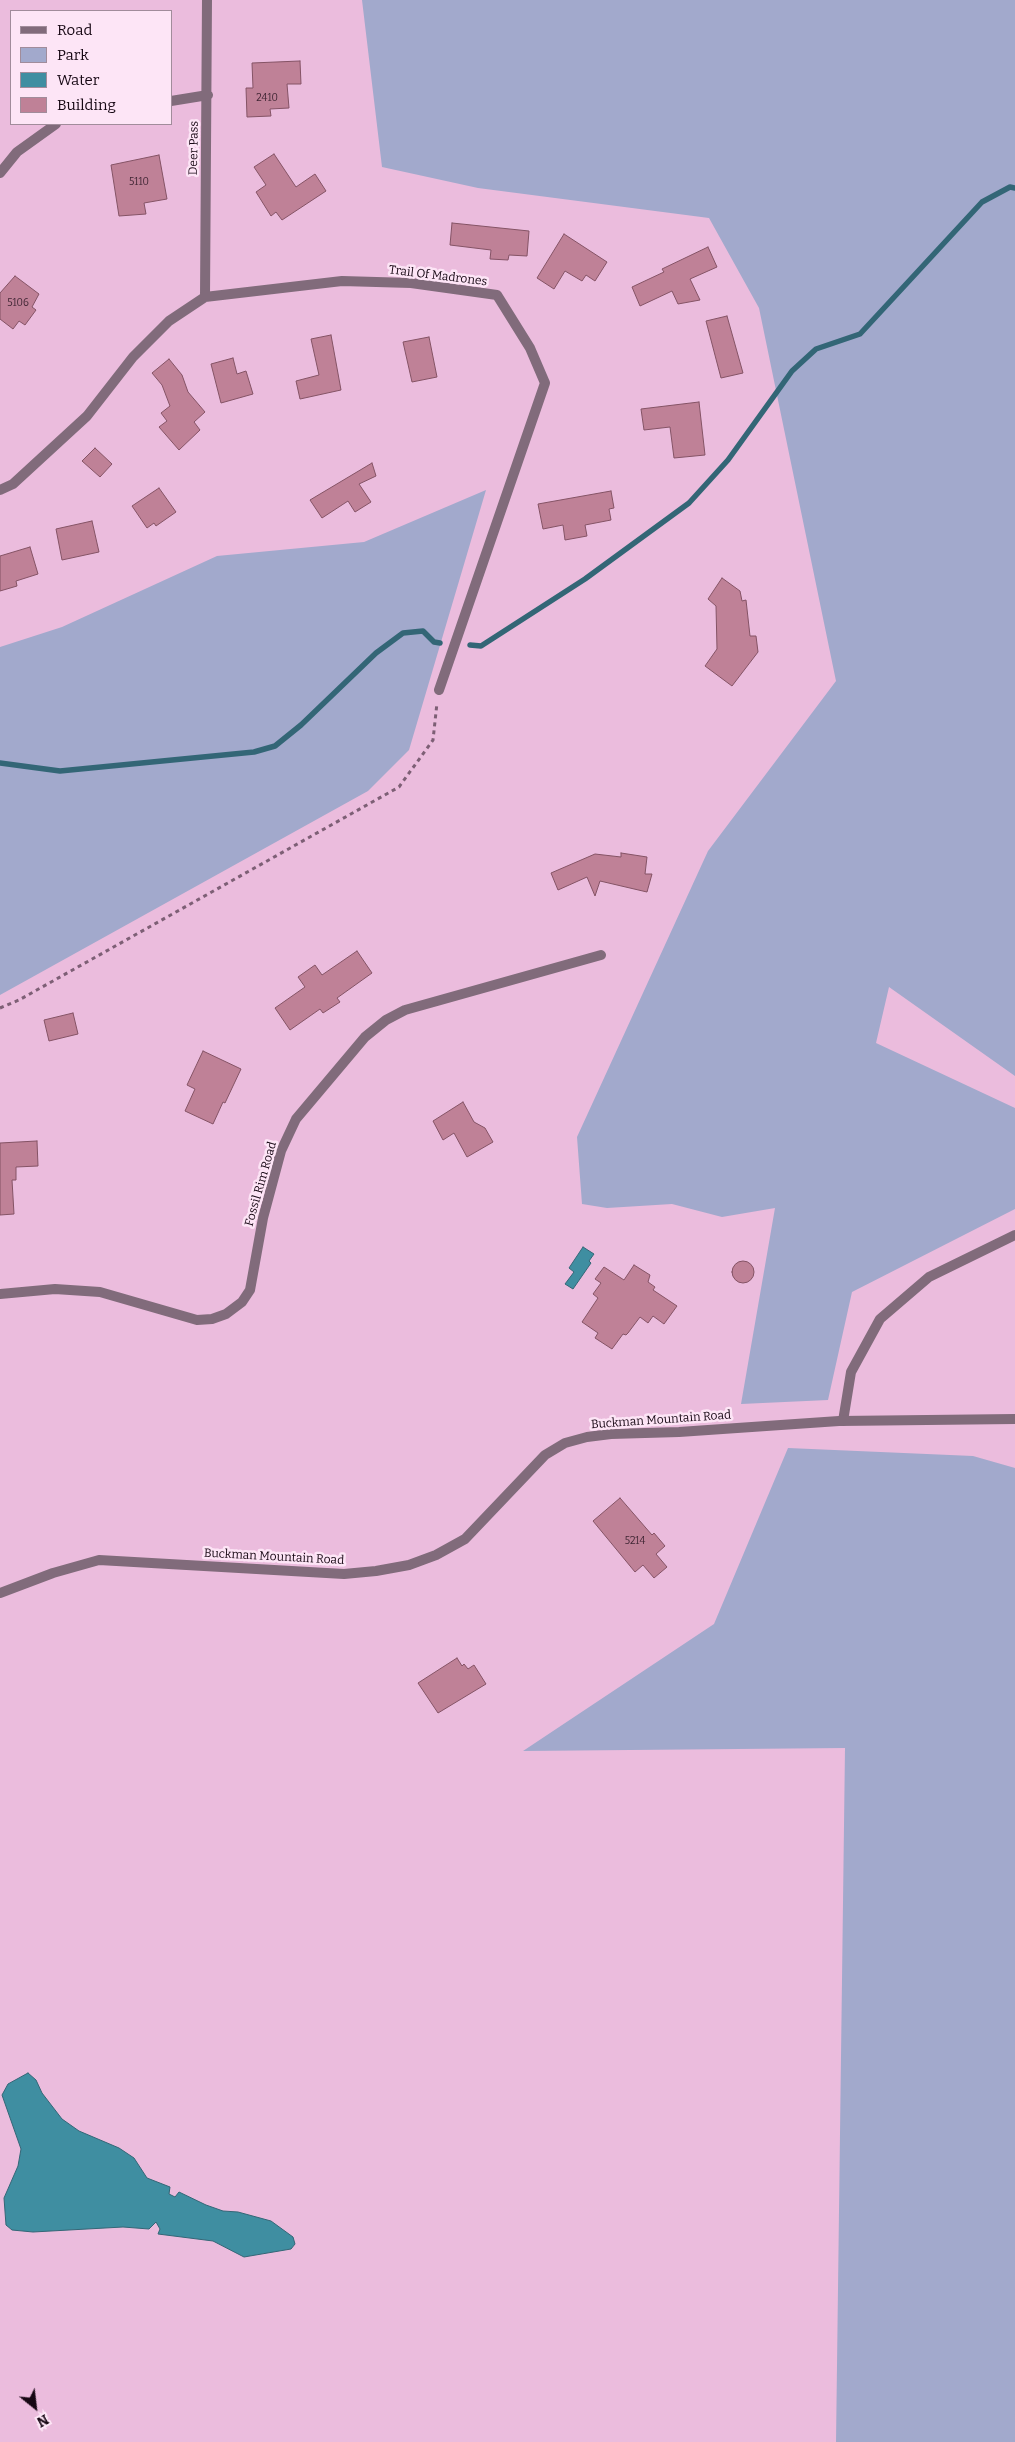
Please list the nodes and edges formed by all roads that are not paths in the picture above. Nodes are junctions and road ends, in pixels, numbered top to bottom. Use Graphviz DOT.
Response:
graph roads {
  1 [pos="207,0"];
  2 [pos="208,96"];
  3 [pos="172,101"];
  4 [pos="55,125"];
  5 [pos="0,173"];
  6 [pos="205,297"];
  7 [pos="0,490"];
  8 [pos="439,690"];
  9 [pos="601,954"];
  10 [pos="1015,1235"];
  11 [pos="0,1294"];
  12 [pos="1015,1419"];
  13 [pos="843,1421"];
  14 [pos="0,1593"];
  1 -- 2 [label="street, Deer Pass"];
  2 -- 3 [label="street"];
  2 -- 6 [label="street, Deer Pass"];
  4 -- 5 [label="street"];
  6 -- 7 [label="street, Trail Of Madrones"];
  6 -- 8 [label="street, Trail Of Madrones"];
  9 -- 11 [label="street, Fossil Rim Road"];
  10 -- 13 [label="street"];
  12 -- 13 [label="street, Buckman Mountain Road"];
  13 -- 14 [label="street, Buckman Mountain Road"];
}
